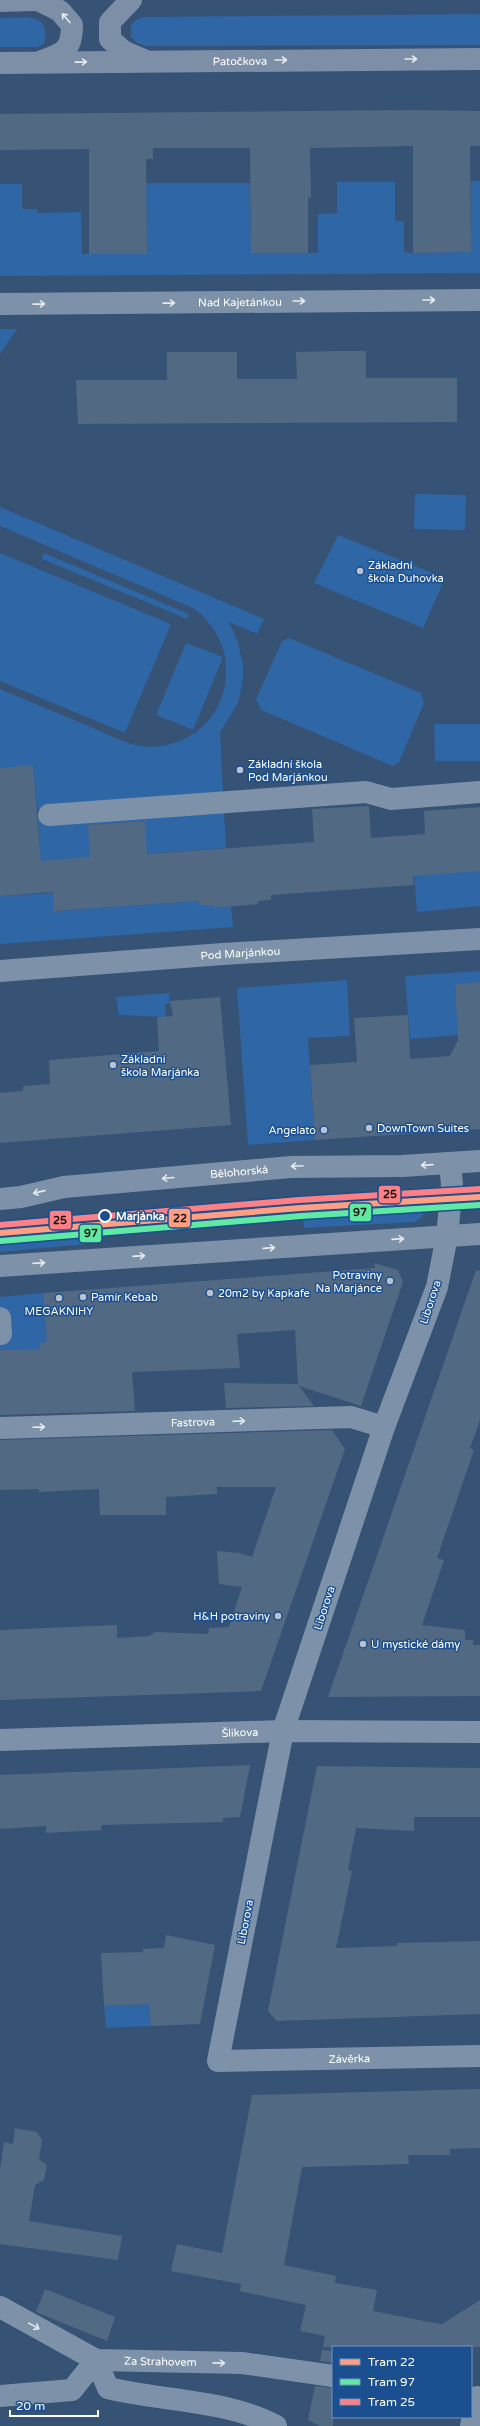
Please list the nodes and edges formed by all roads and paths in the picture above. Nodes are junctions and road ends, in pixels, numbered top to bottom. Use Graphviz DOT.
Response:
graph roads {
  1 [pos="34,0"];
  2 [pos="38,0"];
  3 [pos="131,0"];
  4 [pos="0,1"];
  5 [pos="480,59"];
  6 [pos="148,62"];
  7 [pos="0,63"];
  8 [pos="37,63"];
  9 [pos="480,300"];
  10 [pos="0,304"];
  11 [pos="480,792"];
  12 [pos="49,815"];
  13 [pos="480,939"];
  14 [pos="0,971"];
  15 [pos="480,1161"];
  16 [pos="450,1163"];
  17 [pos="0,1199"];
  18 [pos="480,1234"];
  19 [pos="447,1236"];
  20 [pos="0,1266"];
  21 [pos="384,1427"];
  22 [pos="0,1428"];
  23 [pos="283,1731"];
  24 [pos="480,1732"];
  25 [pos="0,1740"];
  26 [pos="480,2056"];
  27 [pos="218,2061"];
  28 [pos="0,2307"];
  29 [pos="96,2360"];
  30 [pos="332,2376"];
  31 [pos="0,2396"];
  32 [pos="476,2396"];
  33 [pos="276,2426"];
  34 [pos="471,2426"];
  1 -- 4 [label="main road"];
  8 -- 2 [label="main road, one-way"];
  3 -- 6 [label="main road"];
  6 -- 5 [label="main road, Patočkova, one-way"];
  8 -- 6 [label="main road, Patočkova, one-way"];
  7 -- 8 [label="main road, Patočkova"];
  10 -- 9 [label="street, Nad Kajetánkou, one-way"];
  11 -- 12 [label="street"];
  13 -- 14 [label="street, Pod Marjánkou"];
  15 -- 16 [label="street, Bělohorská"];
  16 -- 17 [label="street, Bělohorská, one-way"];
  16 -- 19 [label="street, Liborova"];
  18 -- 19 [label="street"];
  20 -- 19 [label="street, one-way"];
  19 -- 21 [label="street, Liborova"];
  22 -- 21 [label="street, Fastrova, one-way"];
  21 -- 23 [label="street, Liborova"];
  23 -- 24 [label="street, Šlikova"];
  23 -- 25 [label="street, Šlikova"];
  23 -- 27 [label="street, Liborova"];
  26 -- 27 [label="street, Závěrka"];
  28 -- 29 [label="street, Za Strahovem, one-way"];
  29 -- 30 [label="street, Za Strahovem, one-way"];
  29 -- 31 [label="street"];
  29 -- 33 [label="street"];
  32 -- 34 [label="street"];
}
